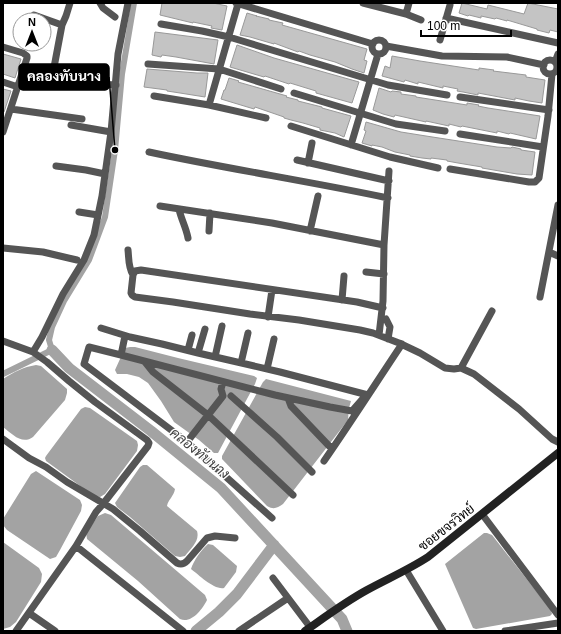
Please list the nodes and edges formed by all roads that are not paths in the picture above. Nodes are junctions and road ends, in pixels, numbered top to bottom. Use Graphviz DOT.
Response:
graph roads {
  1 [pos="70,3"];
  2 [pos="100,3"];
  3 [pos="128,3"];
  4 [pos="237,3"];
  5 [pos="363,3"];
  6 [pos="409,3"];
  7 [pos="450,5"];
  8 [pos="406,14"];
  9 [pos="115,17"];
  10 [pos="446,18"];
  11 [pos="421,20"];
  12 [pos="52,21"];
  13 [pos="161,24"];
  14 [pos="62,25"];
  15 [pos="228,37"];
  16 [pos="440,40"];
  17 [pos="373,44"];
  18 [pos="558,44"];
  19 [pos="386,46"];
  20 [pos="3,47"];
  21 [pos="378,54"];
  22 [pos="558,54"];
  23 [pos="555,62"];
  24 [pos="148,64"];
  25 [pos="544,65"];
  26 [pos="219,69"];
  27 [pos="552,74"];
  28 [pos="52,78"];
  29 [pos="30,80"];
  30 [pos="370,80"];
  31 [pos="3,82"];
  32 [pos="116,85"];
  33 [pos="18,87"];
  34 [pos="281,89"];
  35 [pos="294,93"];
  36 [pos="447,95"];
  37 [pos="154,96"];
  38 [pos="460,97"];
  39 [pos="209,105"];
  40 [pos="11,108"];
  41 [pos="549,110"];
  42 [pos="360,113"];
  43 [pos="266,118"];
  44 [pos="82,119"];
  45 [pos="5,120"];
  46 [pos="71,125"];
  47 [pos="290,126"];
  48 [pos="445,131"];
  49 [pos="3,132"];
  50 [pos="111,132"];
  51 [pos="460,134"];
  52 [pos="312,143"];
  53 [pos="351,145"];
  54 [pos="543,147"];
  55 [pos="149,152"];
  56 [pos="297,160"];
  57 [pos="308,163"];
  58 [pos="56,166"];
  59 [pos="438,168"];
  60 [pos="450,169"];
  61 [pos="390,171"];
  62 [pos="105,174"];
  63 [pos="389,181"];
  64 [pos="318,196"];
  65 [pos="388,198"];
  66 [pos="558,205"];
  67 [pos="160,206"];
  68 [pos="179,209"];
  69 [pos="79,212"];
  70 [pos="210,213"];
  71 [pos="98,215"];
  72 [pos="557,215"];
  73 [pos="209,231"];
  74 [pos="310,231"];
  75 [pos="188,238"];
  76 [pos="384,245"];
  77 [pos="3,248"];
  78 [pos="128,250"];
  79 [pos="549,252"];
  80 [pos="558,256"];
  81 [pos="77,260"];
  82 [pos="366,272"];
  83 [pos="384,274"];
  84 [pos="133,275"];
  85 [pos="344,276"];
  86 [pos="272,290"];
  87 [pos="540,297"];
  88 [pos="342,300"];
  89 [pos="382,308"];
  90 [pos="492,311"];
  91 [pos="268,316"];
  92 [pos="386,318"];
  93 [pos="222,326"];
  94 [pos="101,328"];
  95 [pos="205,329"];
  96 [pos="248,333"];
  97 [pos="192,335"];
  98 [pos="379,335"];
  99 [pos="125,336"];
  100 [pos="388,339"];
  101 [pos="274,340"];
  102 [pos="3,341"];
  103 [pos="402,344"];
  104 [pos="188,350"];
  105 [pos="33,352"];
  106 [pos="198,353"];
  107 [pos="120,355"];
  108 [pos="215,357"];
  109 [pos="145,362"];
  110 [pos="241,363"];
  111 [pos="461,368"];
  112 [pos="266,369"];
  113 [pos="223,382"];
  114 [pos="235,385"];
  115 [pos="367,395"];
  116 [pos="223,396"];
  117 [pos="232,396"];
  118 [pos="288,398"];
  119 [pos="208,415"];
  120 [pos="3,439"];
  121 [pos="187,442"];
  122 [pos="558,442"];
  123 [pos="332,449"];
  124 [pos="558,453"];
  125 [pos="324,461"];
  126 [pos="312,472"];
  127 [pos="293,495"];
  128 [pos="103,504"];
  129 [pos="482,514"];
  130 [pos="272,518"];
  131 [pos="236,538"];
  132 [pos="76,546"];
  133 [pos="406,570"];
  134 [pos="273,578"];
  135 [pos="288,598"];
  136 [pos="29,613"];
  137 [pos="558,615"];
  138 [pos="558,623"];
  139 [pos="311,629"];
  140 [pos="243,630"];
  141 [pos="16,631"];
  142 [pos="55,631"];
  143 [pos="183,631"];
  144 [pos="443,631"];
  145 [pos="505,631"];
  1 -- 14 [label="street"];
  2 -- 9 [label="street"];
  3 -- 32 [label="street"];
  4 -- 15 [label="street"];
  4 -- 17 [label="street"];
  5 -- 8 [label="street"];
  6 -- 8 [label="street"];
  7 -- 10 [label="street"];
  8 -- 11 [label="street"];
  10 -- 16 [label="street"];
  10 -- 18 [label="street"];
  12 -- 14 [label="street"];
  13 -- 15 [label="street"];
  14 -- 28 [label="street"];
  15 -- 26 [label="street"];
  15 -- 30 [label="street"];
  17 -- 19 [label="street"];
  17 -- 21 [label="street"];
  19 -- 21 [label="street"];
  19 -- 25 [label="street"];
  20 -- 33 [label="street"];
  21 -- 30 [label="street"];
  22 -- 23 [label="street"];
  23 -- 25 [label="street"];
  23 -- 27 [label="street"];
  24 -- 26 [label="street"];
  25 -- 27 [label="street"];
  26 -- 34 [label="street"];
  26 -- 39 [label="street"];
  27 -- 41 [label="street"];
  28 -- 29 [label="street"];
  28 -- 32 [label="street"];
  30 -- 36 [label="street"];
  30 -- 42 [label="street"];
  31 -- 33 [label="street"];
  32 -- 50 [label="street"];
  33 -- 40 [label="street"];
  35 -- 42 [label="street"];
  37 -- 39 [label="street"];
  38 -- 41 [label="street"];
  39 -- 43 [label="street"];
  40 -- 44 [label="street"];
  40 -- 45 [label="street"];
  41 -- 54 [label="street"];
  42 -- 48 [label="street"];
  42 -- 53 [label="street"];
  45 -- 49 [label="street"];
  46 -- 50 [label="street"];
  47 -- 53 [label="street"];
  50 -- 62 [label="street"];
  51 -- 54 [label="street"];
  52 -- 57 [label="street"];
  53 -- 59 [label="street"];
  54 -- 60 [label="street"];
  55 -- 65 [label="street"];
  56 -- 57 [label="street"];
  57 -- 63 [label="street"];
  58 -- 62 [label="street"];
  61 -- 63 [label="street"];
  62 -- 71 [label="street"];
  63 -- 65 [label="street"];
  64 -- 74 [label="street"];
  65 -- 76 [label="street"];
  66 -- 72 [label="street"];
  67 -- 68 [label="street"];
  68 -- 70 [label="street"];
  68 -- 75 [label="street"];
  69 -- 71 [label="street"];
  70 -- 73 [label="street"];
  70 -- 74 [label="street"];
  71 -- 105 [label="street"];
  72 -- 79 [label="street"];
  74 -- 76 [label="street"];
  76 -- 83 [label="street"];
  77 -- 81 [label="street"];
  78 -- 84 [label="street"];
  79 -- 80 [label="street"];
  79 -- 87 [label="street"];
  82 -- 83 [label="street"];
  83 -- 89 [label="street"];
  84 -- 86 [label="street"];
  84 -- 91 [label="street"];
  85 -- 88 [label="street"];
  86 -- 88 [label="street"];
  86 -- 91 [label="street"];
  88 -- 89 [label="street"];
  89 -- 98 [label="street"];
  90 -- 111 [label="street"];
  91 -- 98 [label="street"];
  92 -- 100 [label="street"];
  93 -- 108 [label="street"];
  94 -- 99 [label="street"];
  95 -- 106 [label="street"];
  96 -- 110 [label="street"];
  97 -- 104 [label="street"];
  98 -- 100 [label="street"];
  99 -- 104 [label="street"];
  99 -- 107 [label="street"];
  100 -- 103 [label="street"];
  101 -- 112 [label="street"];
  102 -- 105 [label="street"];
  103 -- 111 [label="street"];
  103 -- 115 [label="street"];
  104 -- 106 [label="street"];
  105 -- 128 [label="street"];
  106 -- 108 [label="street"];
  107 -- 109 [label="street"];
  107 -- 121 [label="street"];
  108 -- 110 [label="street"];
  109 -- 113 [label="street"];
  109 -- 119 [label="street"];
  110 -- 112 [label="street"];
  111 -- 122 [label="street"];
  112 -- 115 [label="street"];
  113 -- 114 [label="street"];
  113 -- 116 [label="street"];
  114 -- 117 [label="street"];
  114 -- 118 [label="street"];
  115 -- 118 [label="street"];
  115 -- 123 [label="street"];
  116 -- 117 [label="street"];
  116 -- 119 [label="street"];
  117 -- 126 [label="street"];
  118 -- 123 [label="street"];
  119 -- 121 [label="street"];
  119 -- 127 [label="street"];
  120 -- 128 [label="street"];
  121 -- 130 [label="street"];
  123 -- 125 [label="street"];
  124 -- 129 [label="street, ซอยขจรวิทย์"];
  128 -- 131 [label="street"];
  128 -- 132 [label="street"];
  129 -- 133 [label="street, ซอยขจรวิทย์"];
  129 -- 137 [label="street"];
  132 -- 136 [label="street"];
  132 -- 143 [label="street"];
  133 -- 139 [label="street, ซอยขจรวิทย์"];
  133 -- 144 [label="street"];
  134 -- 135 [label="street"];
  135 -- 139 [label="street"];
  135 -- 140 [label="street"];
  136 -- 141 [label="street"];
  136 -- 142 [label="street"];
  138 -- 145 [label="street"];
}
